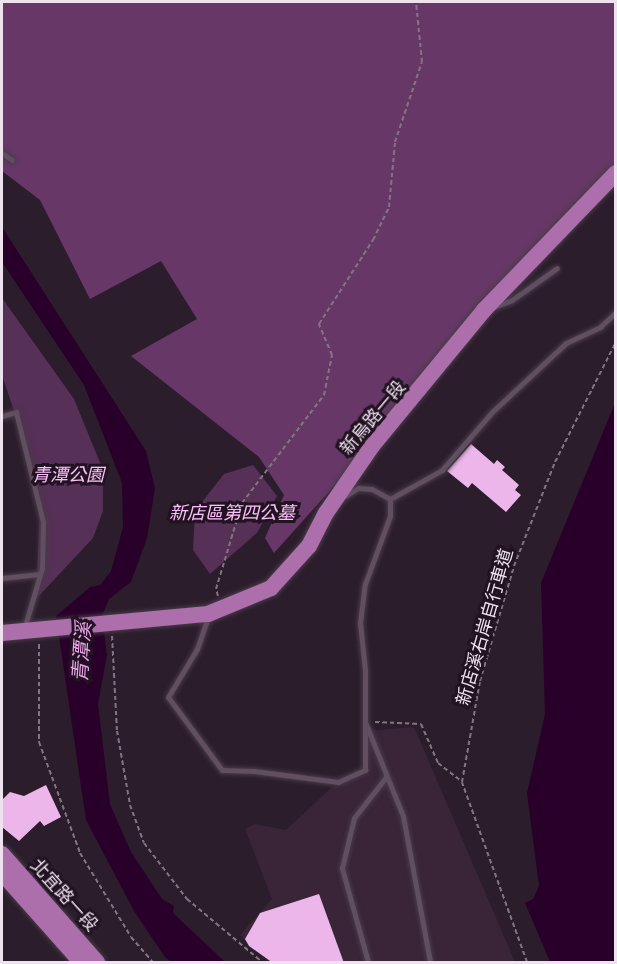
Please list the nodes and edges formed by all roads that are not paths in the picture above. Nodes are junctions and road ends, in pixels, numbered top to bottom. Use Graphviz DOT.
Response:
graph roads {
  1 [pos="2,153"];
  2 [pos="12,160"];
  3 [pos="615,173"];
  4 [pos="557,268"];
  5 [pos="484,310"];
  6 [pos="615,312"];
  7 [pos="2,416"];
  8 [pos="390,499"];
  9 [pos="309,546"];
  10 [pos="40,574"];
  11 [pos="2,578"];
  12 [pos="215,612"];
  13 [pos="31,630"];
  14 [pos="2,633"];
  15 [pos="364,718"];
  16 [pos="386,777"];
  17 [pos="2,854"];
  18 [pos="2,873"];
  19 [pos="81,963"];
  20 [pos="97,963"];
  21 [pos="368,963"];
  22 [pos="430,963"];
  1 -- 2 [label="lane"];
  3 -- 5 [label="main road, 新烏路一段"];
  4 -- 5 [label="lane"];
  5 -- 9 [label="main road, 新烏路一段"];
  6 -- 8 [label="lane"];
  7 -- 10 [label="lane"];
  8 -- 9 [label="lane"];
  8 -- 15 [label="lane"];
  9 -- 12 [label="main road, 新烏路一段"];
  10 -- 11 [label="lane"];
  10 -- 13 [label="lane"];
  12 -- 13 [label="main road, 新烏路一段"];
  12 -- 15 [label="lane"];
  13 -- 14 [label="main road"];
  15 -- 16 [label="lane"];
  16 -- 21 [label="lane"];
  16 -- 22 [label="lane"];
  17 -- 20 [label="main road, 北宜路一段"];
  18 -- 19 [label="main road, 北宜路一段"];
}
